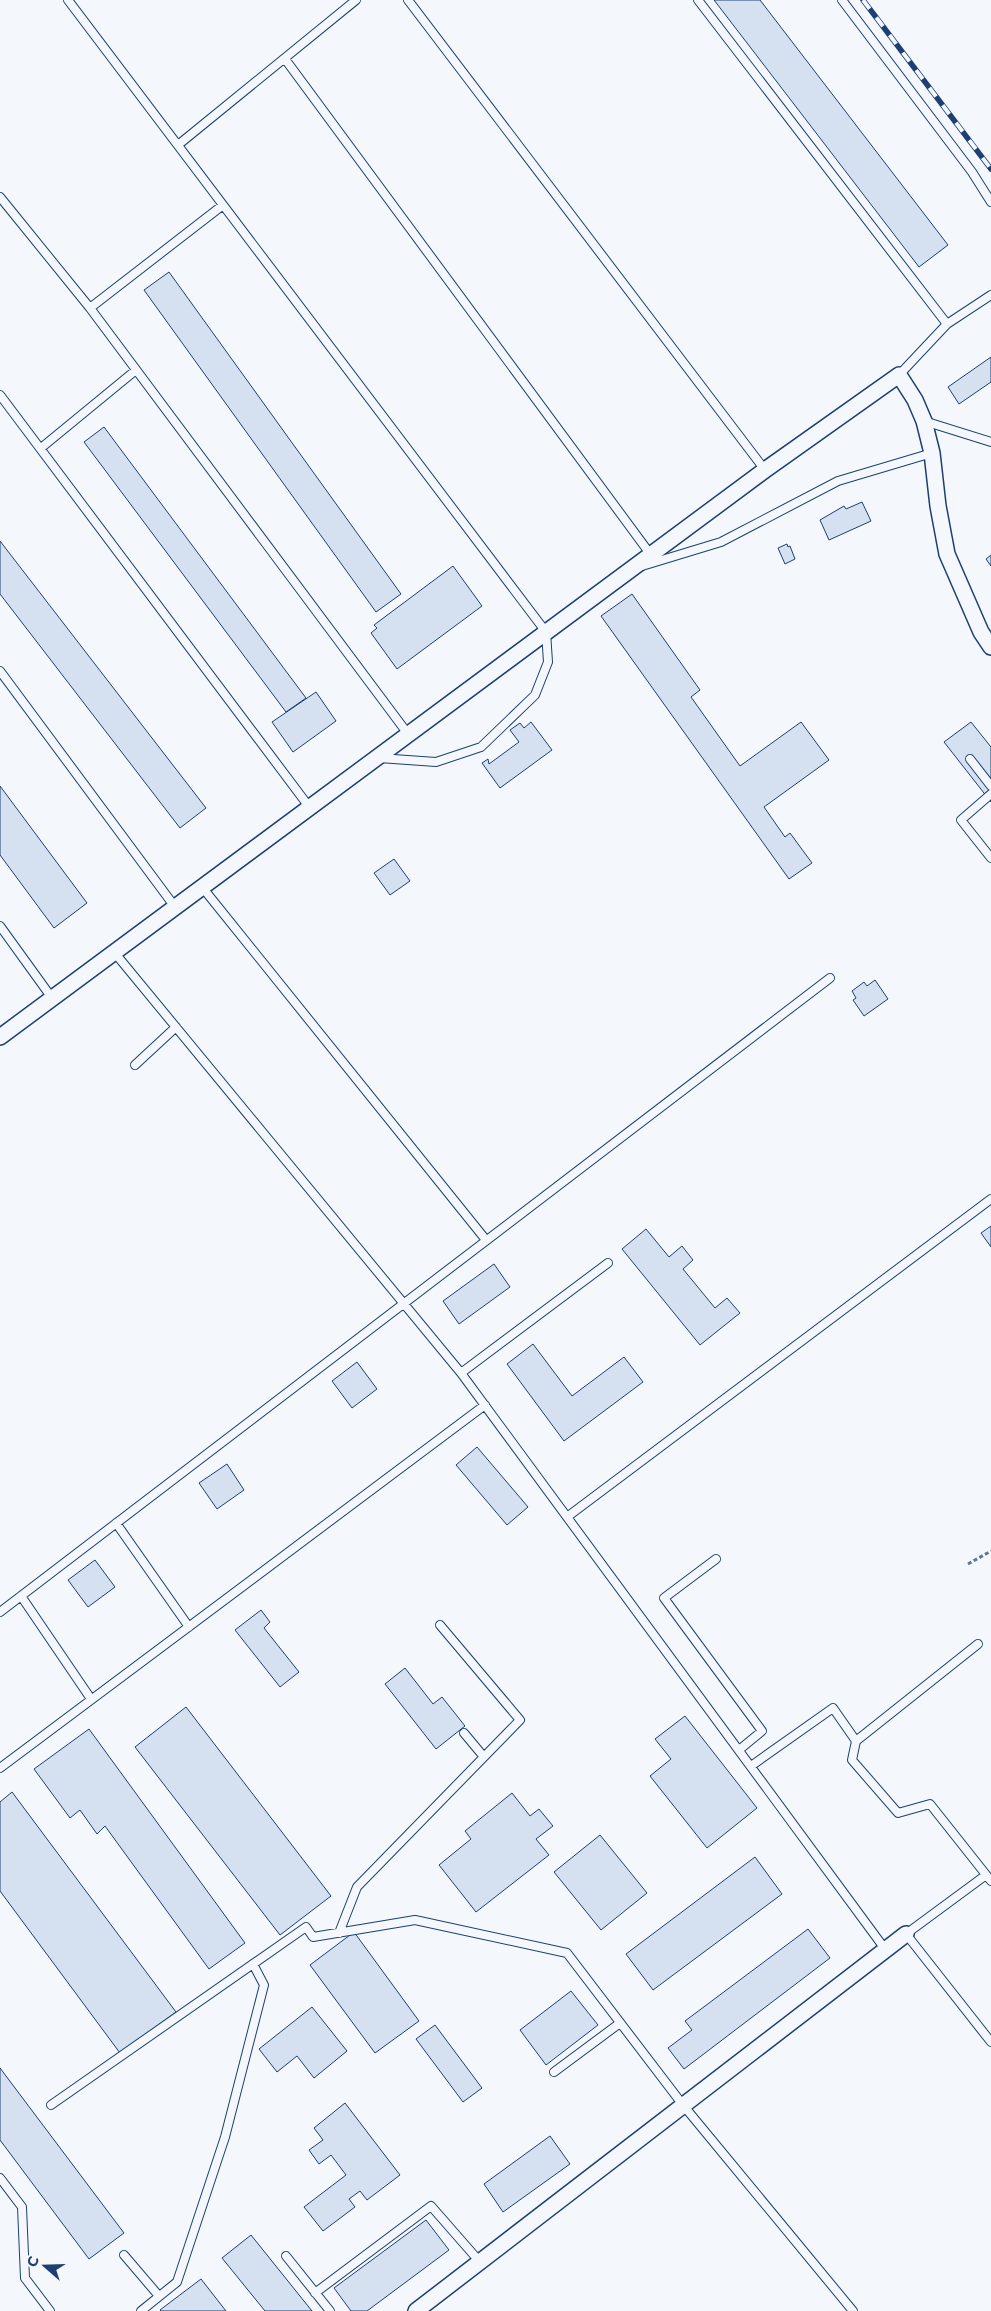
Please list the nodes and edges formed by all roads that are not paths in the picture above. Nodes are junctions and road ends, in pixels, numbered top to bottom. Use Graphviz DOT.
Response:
graph roads {
  1 [pos="68,0"];
  2 [pos="356,0"];
  3 [pos="408,0"];
  4 [pos="698,0"];
  5 [pos="842,0"];
  6 [pos="286,59"];
  7 [pos="178,145"];
  8 [pos="0,197"];
  9 [pos="991,202"];
  10 [pos="223,204"];
  11 [pos="991,295"];
  12 [pos="90,308"];
  13 [pos="947,324"];
  14 [pos="136,370"];
  15 [pos="899,375"];
  16 [pos="0,395"];
  17 [pos="924,421"];
  18 [pos="991,442"];
  19 [pos="41,448"];
  20 [pos="932,453"];
  21 [pos="765,470"];
  22 [pos="650,555"];
  23 [pos="631,570"];
  24 [pos="546,632"];
  25 [pos="991,647"];
  26 [pos="0,671"];
  27 [pos="408,734"];
  28 [pos="377,758"];
  29 [pos="970,759"];
  30 [pos="991,786"];
  31 [pos="991,794"];
  32 [pos="310,808"];
  33 [pos="991,858"];
  34 [pos="202,887"];
  35 [pos="175,907"];
  36 [pos="0,926"];
  37 [pos="114,952"];
  38 [pos="830,978"];
  39 [pos="52,998"];
  40 [pos="176,1027"];
  41 [pos="0,1037"];
  42 [pos="135,1065"];
  43 [pos="991,1199"];
  44 [pos="486,1240"];
  45 [pos="608,1263"];
  46 [pos="404,1303"];
  47 [pos="462,1373"];
  48 [pos="485,1405"];
  49 [pos="567,1517"];
  50 [pos="116,1523"];
  51 [pos="716,1559"];
  52 [pos="21,1596"];
  53 [pos="0,1612"];
  54 [pos="440,1624"];
  55 [pos="189,1627"];
  56 [pos="978,1644"];
  57 [pos="92,1699"];
  58 [pos="464,1733"];
  59 [pos="856,1741"];
  60 [pos="739,1750"];
  61 [pos="484,1756"];
  62 [pos="751,1766"];
  63 [pos="0,1768"];
  64 [pos="989,1878"];
  65 [pos="339,1933"];
  66 [pos="906,1934"];
  67 [pos="885,1949"];
  68 [pos="253,1964"];
  69 [pos="620,2022"];
  70 [pos="991,2042"];
  71 [pos="554,2072"];
  72 [pos="51,2105"];
  73 [pos="683,2105"];
  74 [pos="0,2178"];
  75 [pos="124,2255"];
  76 [pos="286,2256"];
  77 [pos="480,2262"];
  78 [pos="315,2293"];
  79 [pos="159,2296"];
  80 [pos="50,2311"];
  81 [pos="141,2311"];
  82 [pos="330,2311"];
  83 [pos="416,2311"];
  84 [pos="853,2311"];
  1 -- 7 [label="lane"];
  2 -- 6 [label="lane"];
  3 -- 21 [label="lane"];
  4 -- 13 [label="lane"];
  5 -- 9 [label="lane"];
  6 -- 7 [label="lane"];
  6 -- 22 [label="lane"];
  7 -- 10 [label="lane"];
  8 -- 12 [label="lane"];
  10 -- 12 [label="lane"];
  10 -- 24 [label="lane"];
  11 -- 13 [label="lane"];
  12 -- 14 [label="lane"];
  13 -- 15 [label="lane"];
  14 -- 19 [label="lane"];
  14 -- 27 [label="lane"];
  15 -- 17 [label="street"];
  15 -- 21 [label="street"];
  16 -- 19 [label="lane"];
  17 -- 18 [label="lane"];
  17 -- 20 [label="street"];
  19 -- 32 [label="lane"];
  20 -- 23 [label="lane"];
  20 -- 25 [label="street"];
  21 -- 22 [label="street"];
  22 -- 23 [label="street"];
  23 -- 24 [label="street"];
  24 -- 27 [label="street"];
  24 -- 28 [label="lane"];
  26 -- 35 [label="lane"];
  27 -- 28 [label="street"];
  28 -- 32 [label="street"];
  29 -- 30 [label="lane"];
  31 -- 33 [label="lane"];
  32 -- 34 [label="street"];
  34 -- 35 [label="street"];
  34 -- 44 [label="lane"];
  35 -- 37 [label="street"];
  36 -- 39 [label="lane"];
  37 -- 39 [label="street"];
  37 -- 40 [label="lane"];
  38 -- 44 [label="lane"];
  39 -- 41 [label="street"];
  40 -- 42 [label="lane"];
  40 -- 46 [label="lane"];
  43 -- 49 [label="lane"];
  44 -- 46 [label="lane"];
  45 -- 47 [label="lane"];
  46 -- 47 [label="lane"];
  46 -- 50 [label="lane"];
  47 -- 48 [label="lane"];
  48 -- 49 [label="lane"];
  48 -- 55 [label="lane"];
  49 -- 60 [label="lane"];
  50 -- 52 [label="lane"];
  50 -- 55 [label="lane"];
  51 -- 60 [label="lane"];
  52 -- 53 [label="lane"];
  52 -- 57 [label="lane"];
  54 -- 61 [label="lane"];
  55 -- 57 [label="lane"];
  56 -- 59 [label="lane"];
  57 -- 63 [label="lane"];
  58 -- 61 [label="lane"];
  59 -- 62 [label="lane"];
  59 -- 64 [label="lane"];
  60 -- 62 [label="lane"];
  61 -- 65 [label="lane"];
  62 -- 67 [label="lane"];
  64 -- 66 [label="lane"];
  65 -- 68 [label="lane"];
  65 -- 69 [label="lane"];
  66 -- 67 [label="street"];
  66 -- 70 [label="lane"];
  67 -- 73 [label="street"];
  68 -- 72 [label="lane"];
  68 -- 79 [label="lane"];
  69 -- 71 [label="lane"];
  69 -- 73 [label="lane"];
  73 -- 77 [label="street"];
  73 -- 84 [label="lane"];
  74 -- 80 [label="lane"];
  75 -- 79 [label="lane"];
  76 -- 78 [label="lane"];
  77 -- 78 [label="lane"];
  77 -- 83 [label="street"];
  78 -- 82 [label="lane"];
  79 -- 81 [label="lane"];
}
